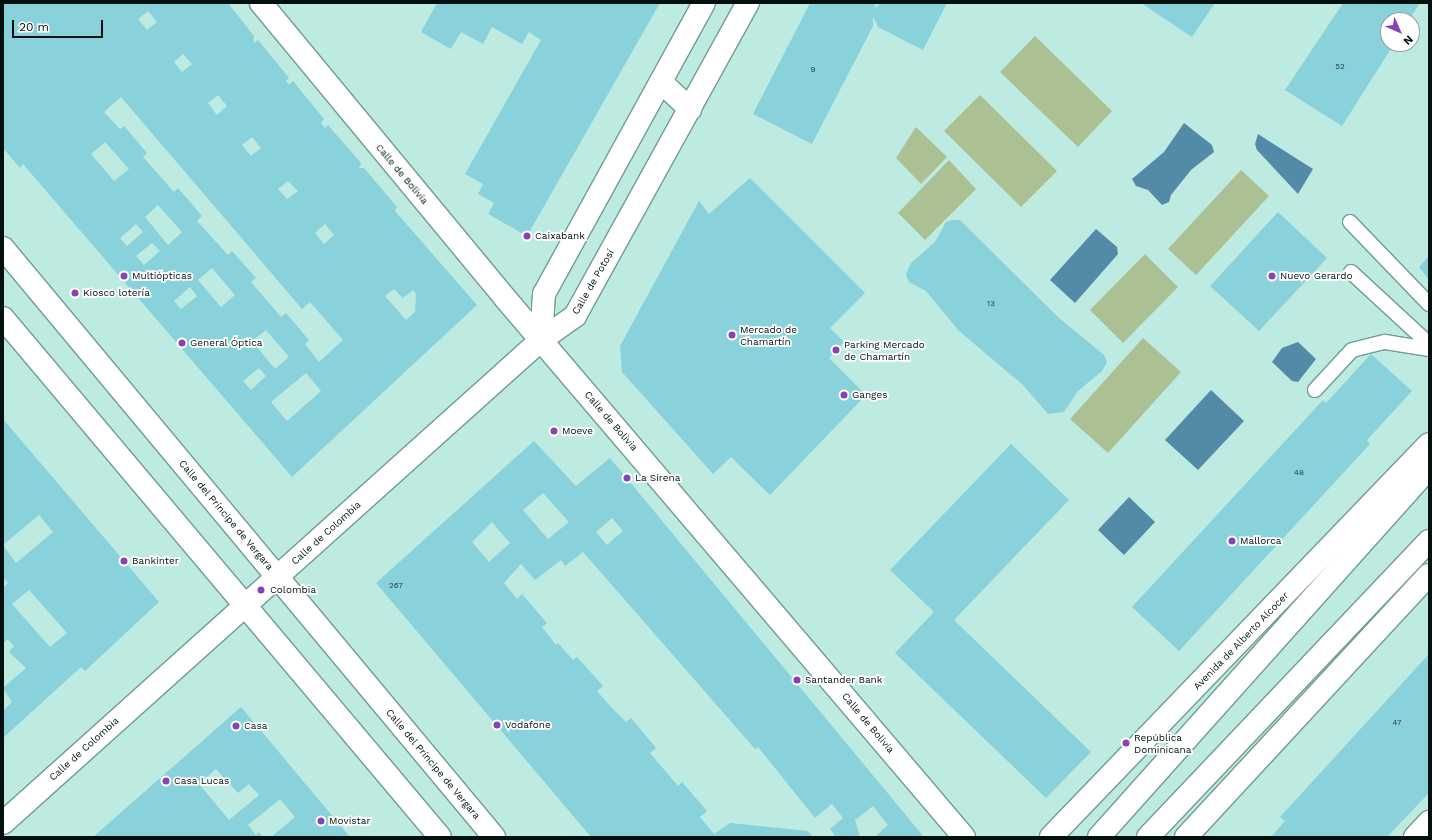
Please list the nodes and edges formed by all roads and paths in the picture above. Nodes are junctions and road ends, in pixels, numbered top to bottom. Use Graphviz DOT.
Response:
graph roads {
  1 [pos="704,3"];
  2 [pos="748,3"];
  3 [pos="264,4"];
  4 [pos="661,82"];
  5 [pos="690,109"];
  6 [pos="1350,222"];
  7 [pos="3,248"];
  8 [pos="1351,272"];
  9 [pos="1429,304"];
  10 [pos="3,318"];
  11 [pos="541,340"];
  12 [pos="1429,344"];
  13 [pos="1429,349"];
  14 [pos="1315,390"];
  15 [pos="1429,444"];
  16 [pos="1429,468"];
  17 [pos="1429,541"];
  18 [pos="1429,575"];
  19 [pos="278,576"];
  20 [pos="245,605"];
  21 [pos="1429,822"];
  22 [pos="3,823"];
  23 [pos="440,837"];
  24 [pos="494,837"];
  25 [pos="964,837"];
  26 [pos="1051,837"];
  27 [pos="1099,837"];
  28 [pos="1148,837"];
  29 [pos="1186,837"];
  30 [pos="1415,837"];
  1 -- 4 [label="street"];
  2 -- 5 [label="street, Calle de Potosí"];
  3 -- 11 [label="street, Calle de Bolivia"];
  4 -- 5 [label="street"];
  4 -- 11 [label="street"];
  5 -- 11 [label="street, Calle de Potosí"];
  6 -- 9 [label="lane"];
  7 -- 19 [label="street, Calle del Príncipe de Vergara"];
  8 -- 12 [label="lane"];
  10 -- 20 [label="street"];
  11 -- 19 [label="street, Calle de Colombia"];
  11 -- 25 [label="street, Calle de Bolivia"];
  13 -- 14 [label="lane"];
  15 -- 26 [label="street, Avenida de Alberto Alcocer"];
  16 -- 27 [label="street"];
  17 -- 28 [label="street"];
  18 -- 29 [label="street"];
  19 -- 20 [label="street, Calle de Colombia"];
  19 -- 24 [label="street, Calle del Príncipe de Vergara"];
  20 -- 22 [label="street, Calle de Colombia"];
  20 -- 23 [label="street"];
  21 -- 30 [label="street"];
}
